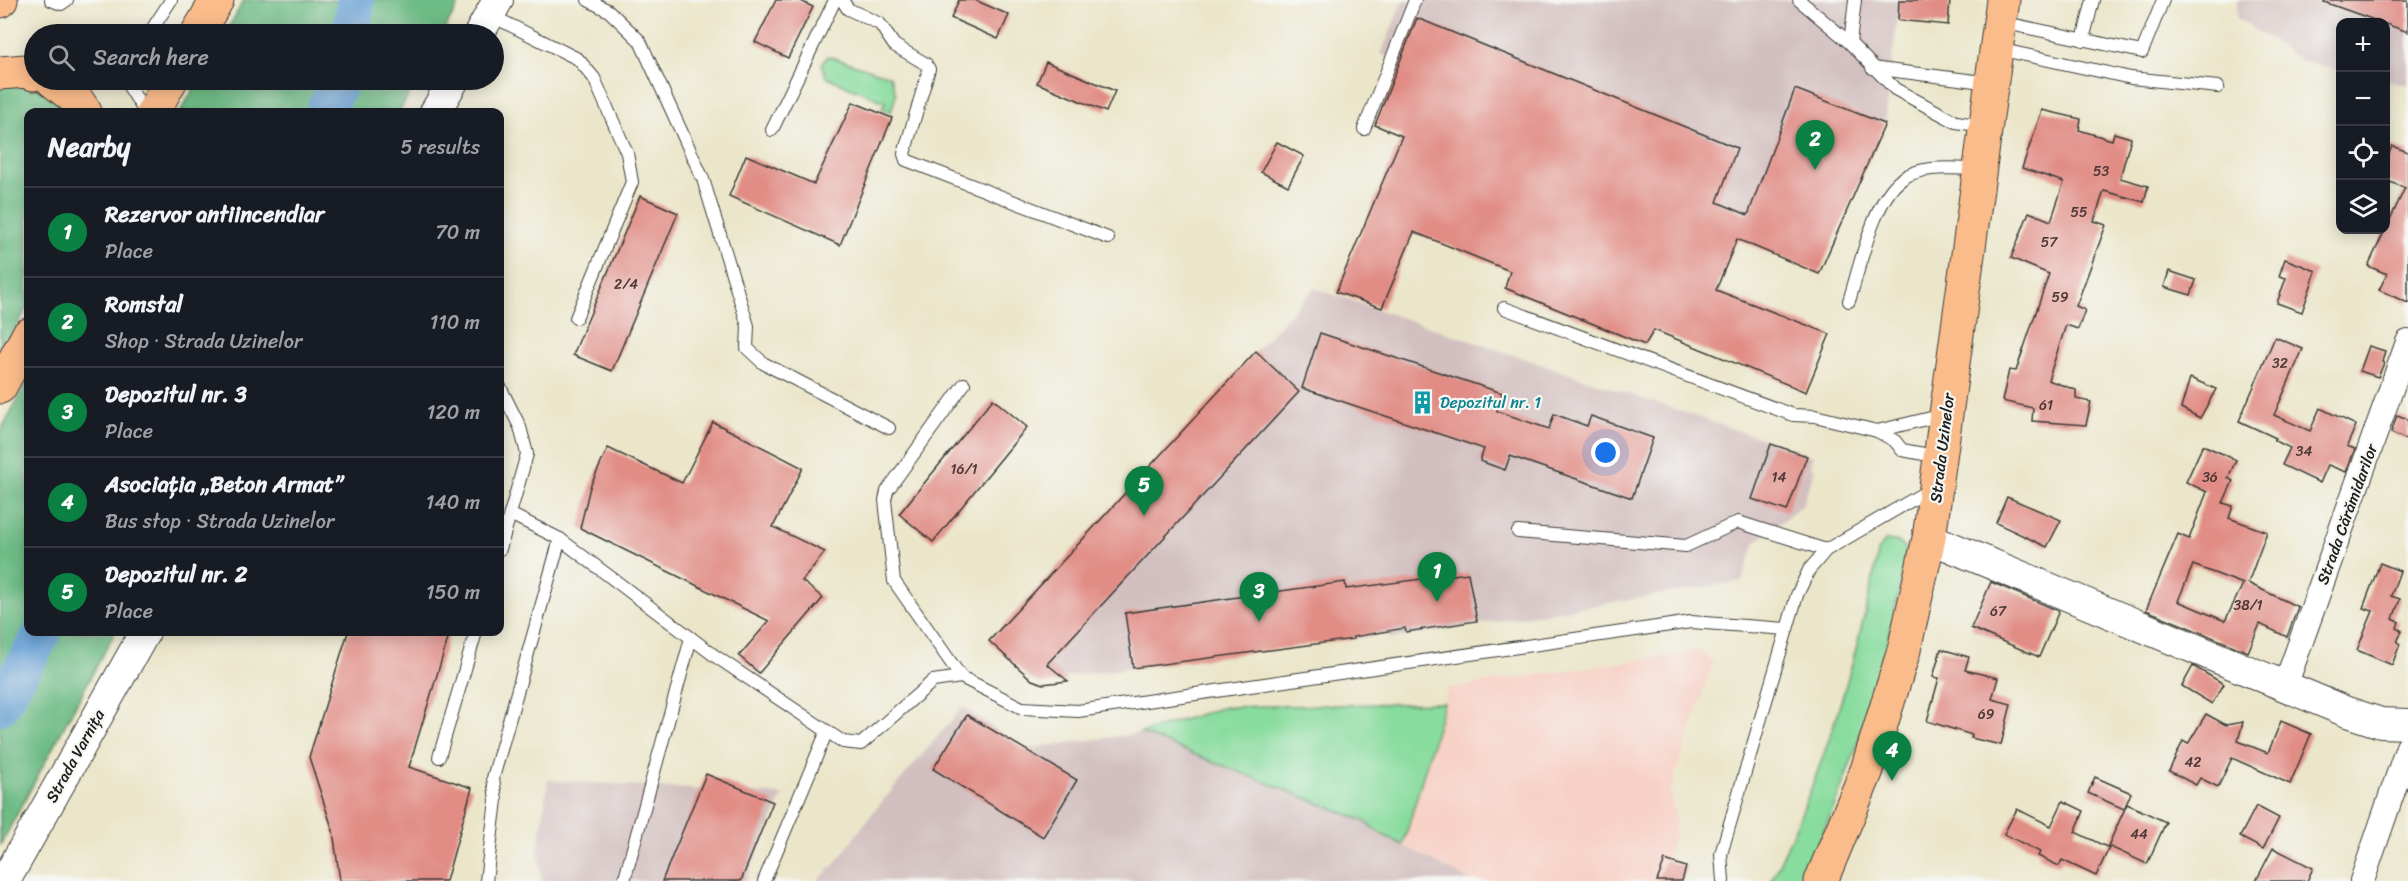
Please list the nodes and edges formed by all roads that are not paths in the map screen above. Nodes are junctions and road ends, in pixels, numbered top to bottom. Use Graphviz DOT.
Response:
graph roads {
  1 [pos="51,0"];
  2 [pos="67,0"];
  3 [pos="171,0"];
  4 [pos="217,0"];
  5 [pos="588,0"];
  6 [pos="835,0"];
  7 [pos="842,0"];
  8 [pos="1415,0"];
  9 [pos="1799,0"];
  10 [pos="1855,0"];
  11 [pos="2093,0"];
  12 [pos="2163,0"];
  13 [pos="1813,5"];
  14 [pos="489,16"];
  15 [pos="155,24"];
  16 [pos="203,24"];
  17 [pos="2000,24"];
  18 [pos="2083,40"];
  19 [pos="1850,43"];
  20 [pos="1872,68"];
  21 [pos="24,71"];
  22 [pos="0,73"];
  23 [pos="1992,83"];
  24 [pos="2218,87"];
  25 [pos="64,90"];
  26 [pos="131,90"];
  27 [pos="165,90"];
  28 [pos="448,90"];
  29 [pos="82,108"];
  30 [pos="142,108"];
  31 [pos="155,108"];
  32 [pos="437,108"];
  33 [pos="1986,126"];
  34 [pos="1364,129"];
  35 [pos="772,130"];
  36 [pos="1980,169"];
  37 [pos="1108,238"];
  38 [pos="1849,301"];
  39 [pos="1504,308"];
  40 [pos="576,318"];
  41 [pos="24,342"];
  42 [pos="2408,342"];
  43 [pos="964,384"];
  44 [pos="0,387"];
  45 [pos="504,395"];
  46 [pos="1946,414"];
  47 [pos="889,428"];
  48 [pos="1877,431"];
  49 [pos="1939,471"];
  50 [pos="510,514"];
  51 [pos="1518,532"];
  52 [pos="504,535"];
  53 [pos="560,538"];
  54 [pos="1929,538"];
  55 [pos="1826,550"];
  56 [pos="1786,629"];
  57 [pos="143,636"];
  58 [pos="475,636"];
  59 [pos="691,638"];
  60 [pos="961,677"];
  61 [pos="2285,686"];
  62 [pos="2408,724"];
  63 [pos="827,732"];
  64 [pos="2408,747"];
  65 [pos="439,757"];
  66 [pos="5,881"];
  67 [pos="486,881"];
  68 [pos="624,881"];
  69 [pos="764,881"];
  70 [pos="1723,881"];
  71 [pos="1821,881"];
  72 [pos="2362,881"];
  1 -- 2 [label="lane"];
  3 -- 15 [label="lane"];
  4 -- 16 [label="main road"];
  5 -- 47 [label="lane"];
  6 -- 35 [label="lane"];
  7 -- 37 [label="lane"];
  8 -- 34 [label="lane"];
  9 -- 13 [label="lane"];
  10 -- 19 [label="lane"];
  11 -- 18 [label="lane"];
  12 -- 18 [label="lane"];
  13 -- 19 [label="lane"];
  14 -- 40 [label="lane"];
  17 -- 18 [label="lane"];
  17 -- 23 [label="main road, Strada Uzinelor"];
  17 -- 24 [label="lane"];
  19 -- 20 [label="lane"];
  20 -- 23 [label="lane"];
  20 -- 33 [label="lane"];
  21 -- 22 [label="main road"];
  23 -- 33 [label="main road, Strada Uzinelor"];
  25 -- 29 [label="main road"];
  26 -- 30 [label="lane"];
  27 -- 31 [label="main road"];
  28 -- 32 [label="street"];
  33 -- 36 [label="main road, Strada Uzinelor"];
  36 -- 38 [label="lane"];
  36 -- 46 [label="main road, Strada Uzinelor"];
  39 -- 48 [label="lane"];
  41 -- 44 [label="main road"];
  42 -- 61 [label="street, Strada Cărămidarilor"];
  43 -- 60 [label="lane"];
  45 -- 50 [label="lane"];
  46 -- 48 [label="lane"];
  46 -- 49 [label="main road, Strada Uzinelor"];
  48 -- 49 [label="lane"];
  49 -- 54 [label="main road, Strada Uzinelor"];
  49 -- 55 [label="lane"];
  50 -- 52 [label="lane"];
  50 -- 53 [label="lane"];
  51 -- 55 [label="lane"];
  53 -- 59 [label="lane"];
  53 -- 67 [label="lane"];
  54 -- 61 [label="street"];
  54 -- 71 [label="main road, Strada Uzinelor"];
  55 -- 56 [label="lane"];
  56 -- 60 [label="lane"];
  56 -- 70 [label="lane"];
  57 -- 66 [label="street, Strada Varnița"];
  58 -- 65 [label="lane"];
  59 -- 63 [label="lane"];
  59 -- 68 [label="lane"];
  60 -- 63 [label="lane"];
  61 -- 62 [label="street"];
  63 -- 69 [label="lane"];
  64 -- 72 [label="street"];
}
